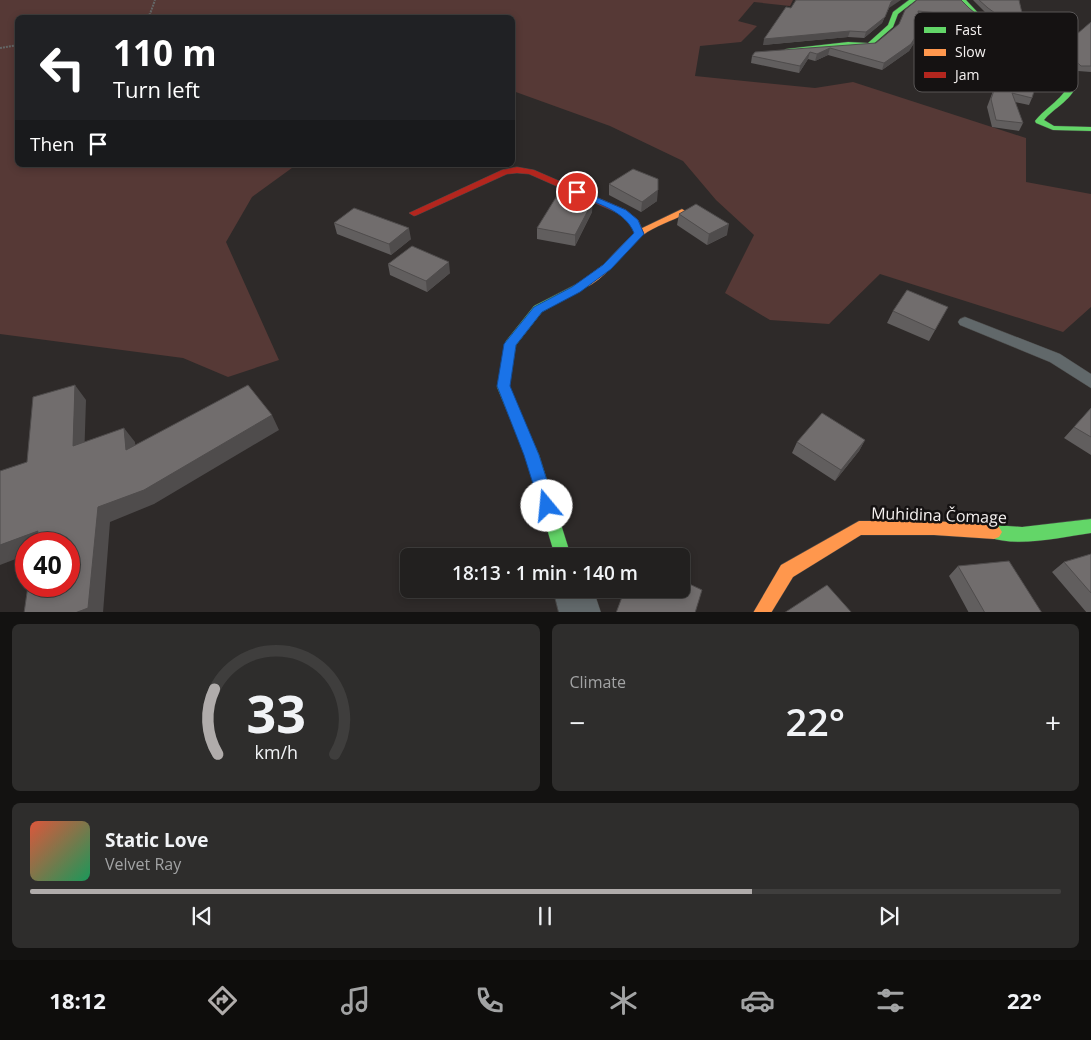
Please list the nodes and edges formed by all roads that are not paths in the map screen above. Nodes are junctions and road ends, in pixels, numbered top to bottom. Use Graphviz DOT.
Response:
graph roads {
  1 [pos="913,0"];
  2 [pos="963,0"];
  3 [pos="974,12"];
  4 [pos="776,52"];
  5 [pos="1071,92"];
  6 [pos="1091,129"];
  7 [pos="682,212"];
  8 [pos="414,213"];
  9 [pos="639,234"];
  10 [pos="966,322"];
  11 [pos="1091,382"];
  12 [pos="1091,526"];
  13 [pos="561,548"];
  14 [pos="576,598"];
  15 [pos="580,612"];
  16 [pos="760,612"];
  1 -- 4 [label="street"];
  2 -- 3 [label="street"];
  5 -- 6 [label="street"];
  7 -- 9 [label="street"];
  8 -- 9 [label="street"];
  9 -- 13 [label="street"];
  10 -- 11 [label="lane"];
  12 -- 16 [label="street, Muhidina Čomage"];
  14 -- 15 [label="street"];
}
